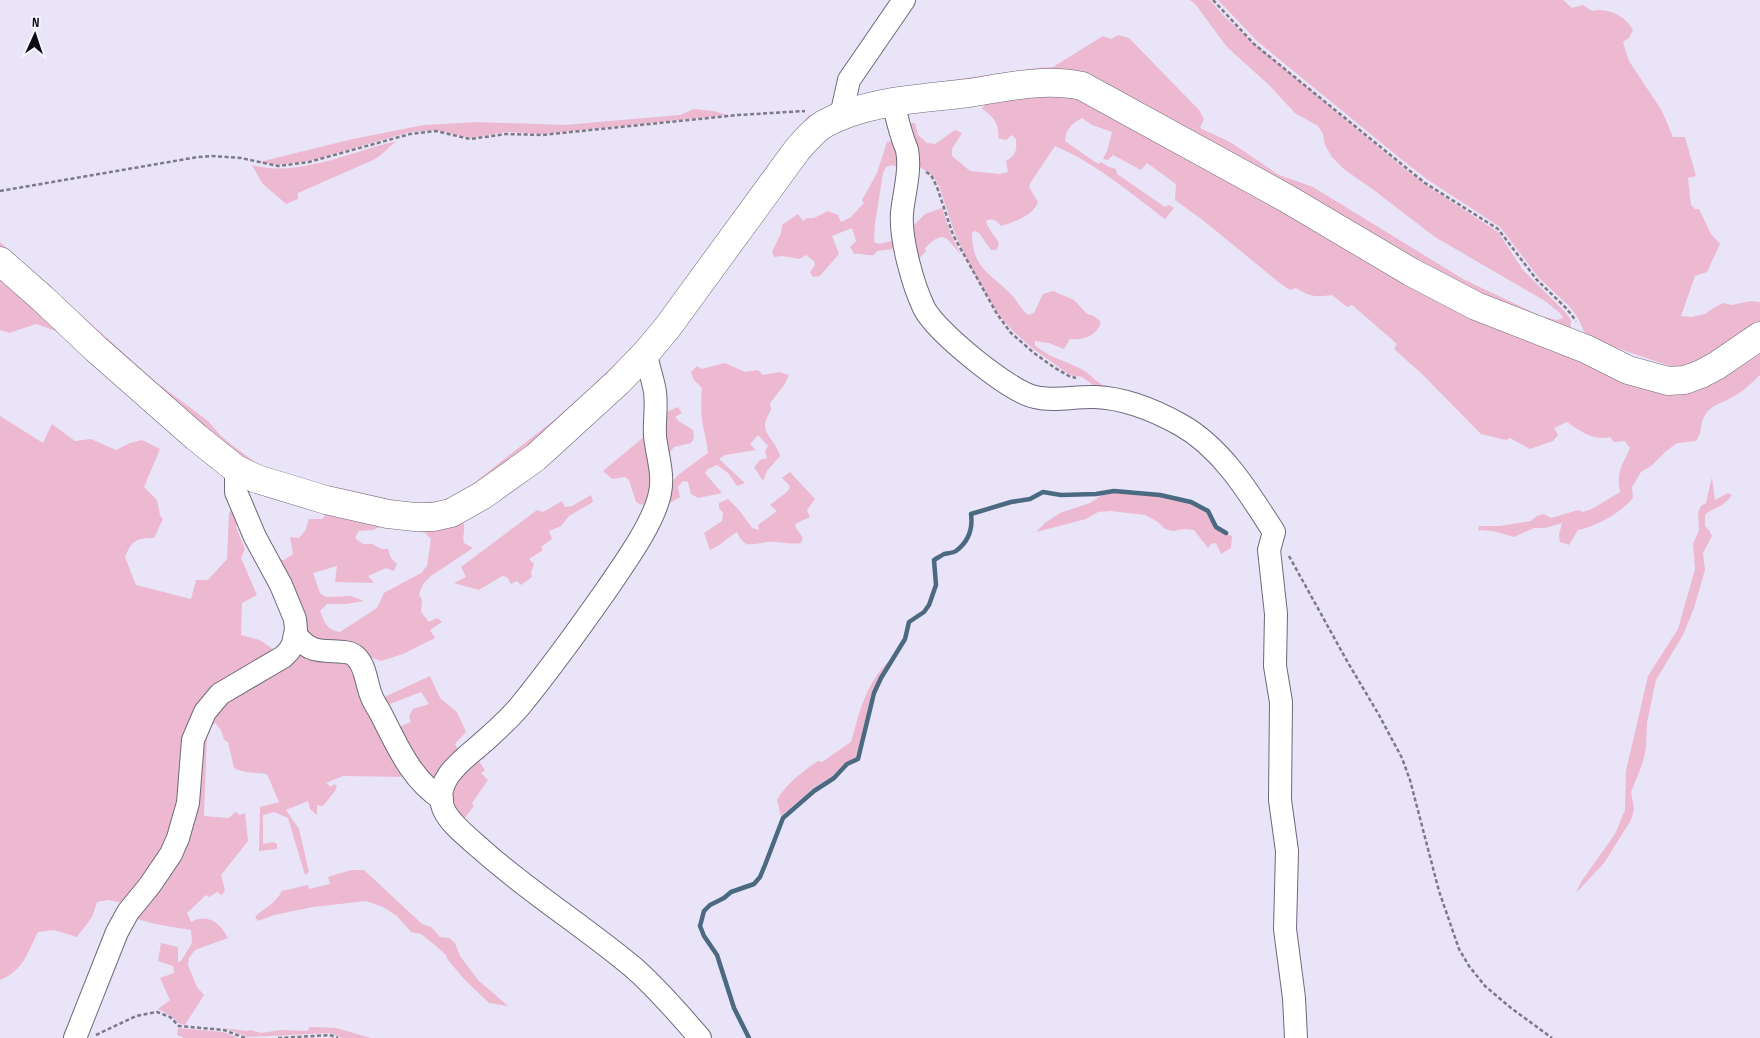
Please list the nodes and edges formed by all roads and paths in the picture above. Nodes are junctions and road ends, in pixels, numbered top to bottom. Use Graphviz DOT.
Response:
graph roads {
  1 [pos="904,0"];
  2 [pos="1213,0"];
  3 [pos="894,102"];
  4 [pos="807,111"];
  5 [pos="842,116"];
  6 [pos="908,160"];
  7 [pos="0,191"];
  8 [pos="0,261"];
  9 [pos="1760,336"];
  10 [pos="1586,349"];
  11 [pos="646,354"];
  12 [pos="1082,379"];
  13 [pos="236,469"];
  14 [pos="1274,532"];
  15 [pos="296,636"];
  16 [pos="442,799"];
  17 [pos="75,1038"];
  18 [pos="90,1038"];
  19 [pos="245,1038"];
  20 [pos="278,1038"];
  21 [pos="338,1038"];
  22 [pos="700,1038"];
  23 [pos="1296,1038"];
  24 [pos="1552,1038"];
  1 -- 5 [label="street"];
  2 -- 10 [label="path"];
  3 -- 5 [label="main road"];
  3 -- 6 [label="street"];
  3 -- 10 [label="main road"];
  4 -- 7 [label="path"];
  5 -- 11 [label="main road"];
  6 -- 12 [label="path"];
  6 -- 14 [label="street"];
  8 -- 13 [label="main road"];
  9 -- 10 [label="main road"];
  11 -- 13 [label="main road"];
  11 -- 16 [label="street"];
  13 -- 15 [label="street"];
  14 -- 23 [label="street"];
  14 -- 24 [label="path"];
  15 -- 16 [label="street"];
  15 -- 17 [label="street"];
  16 -- 22 [label="street"];
  18 -- 19 [label="path"];
  20 -- 21 [label="path"];
}
